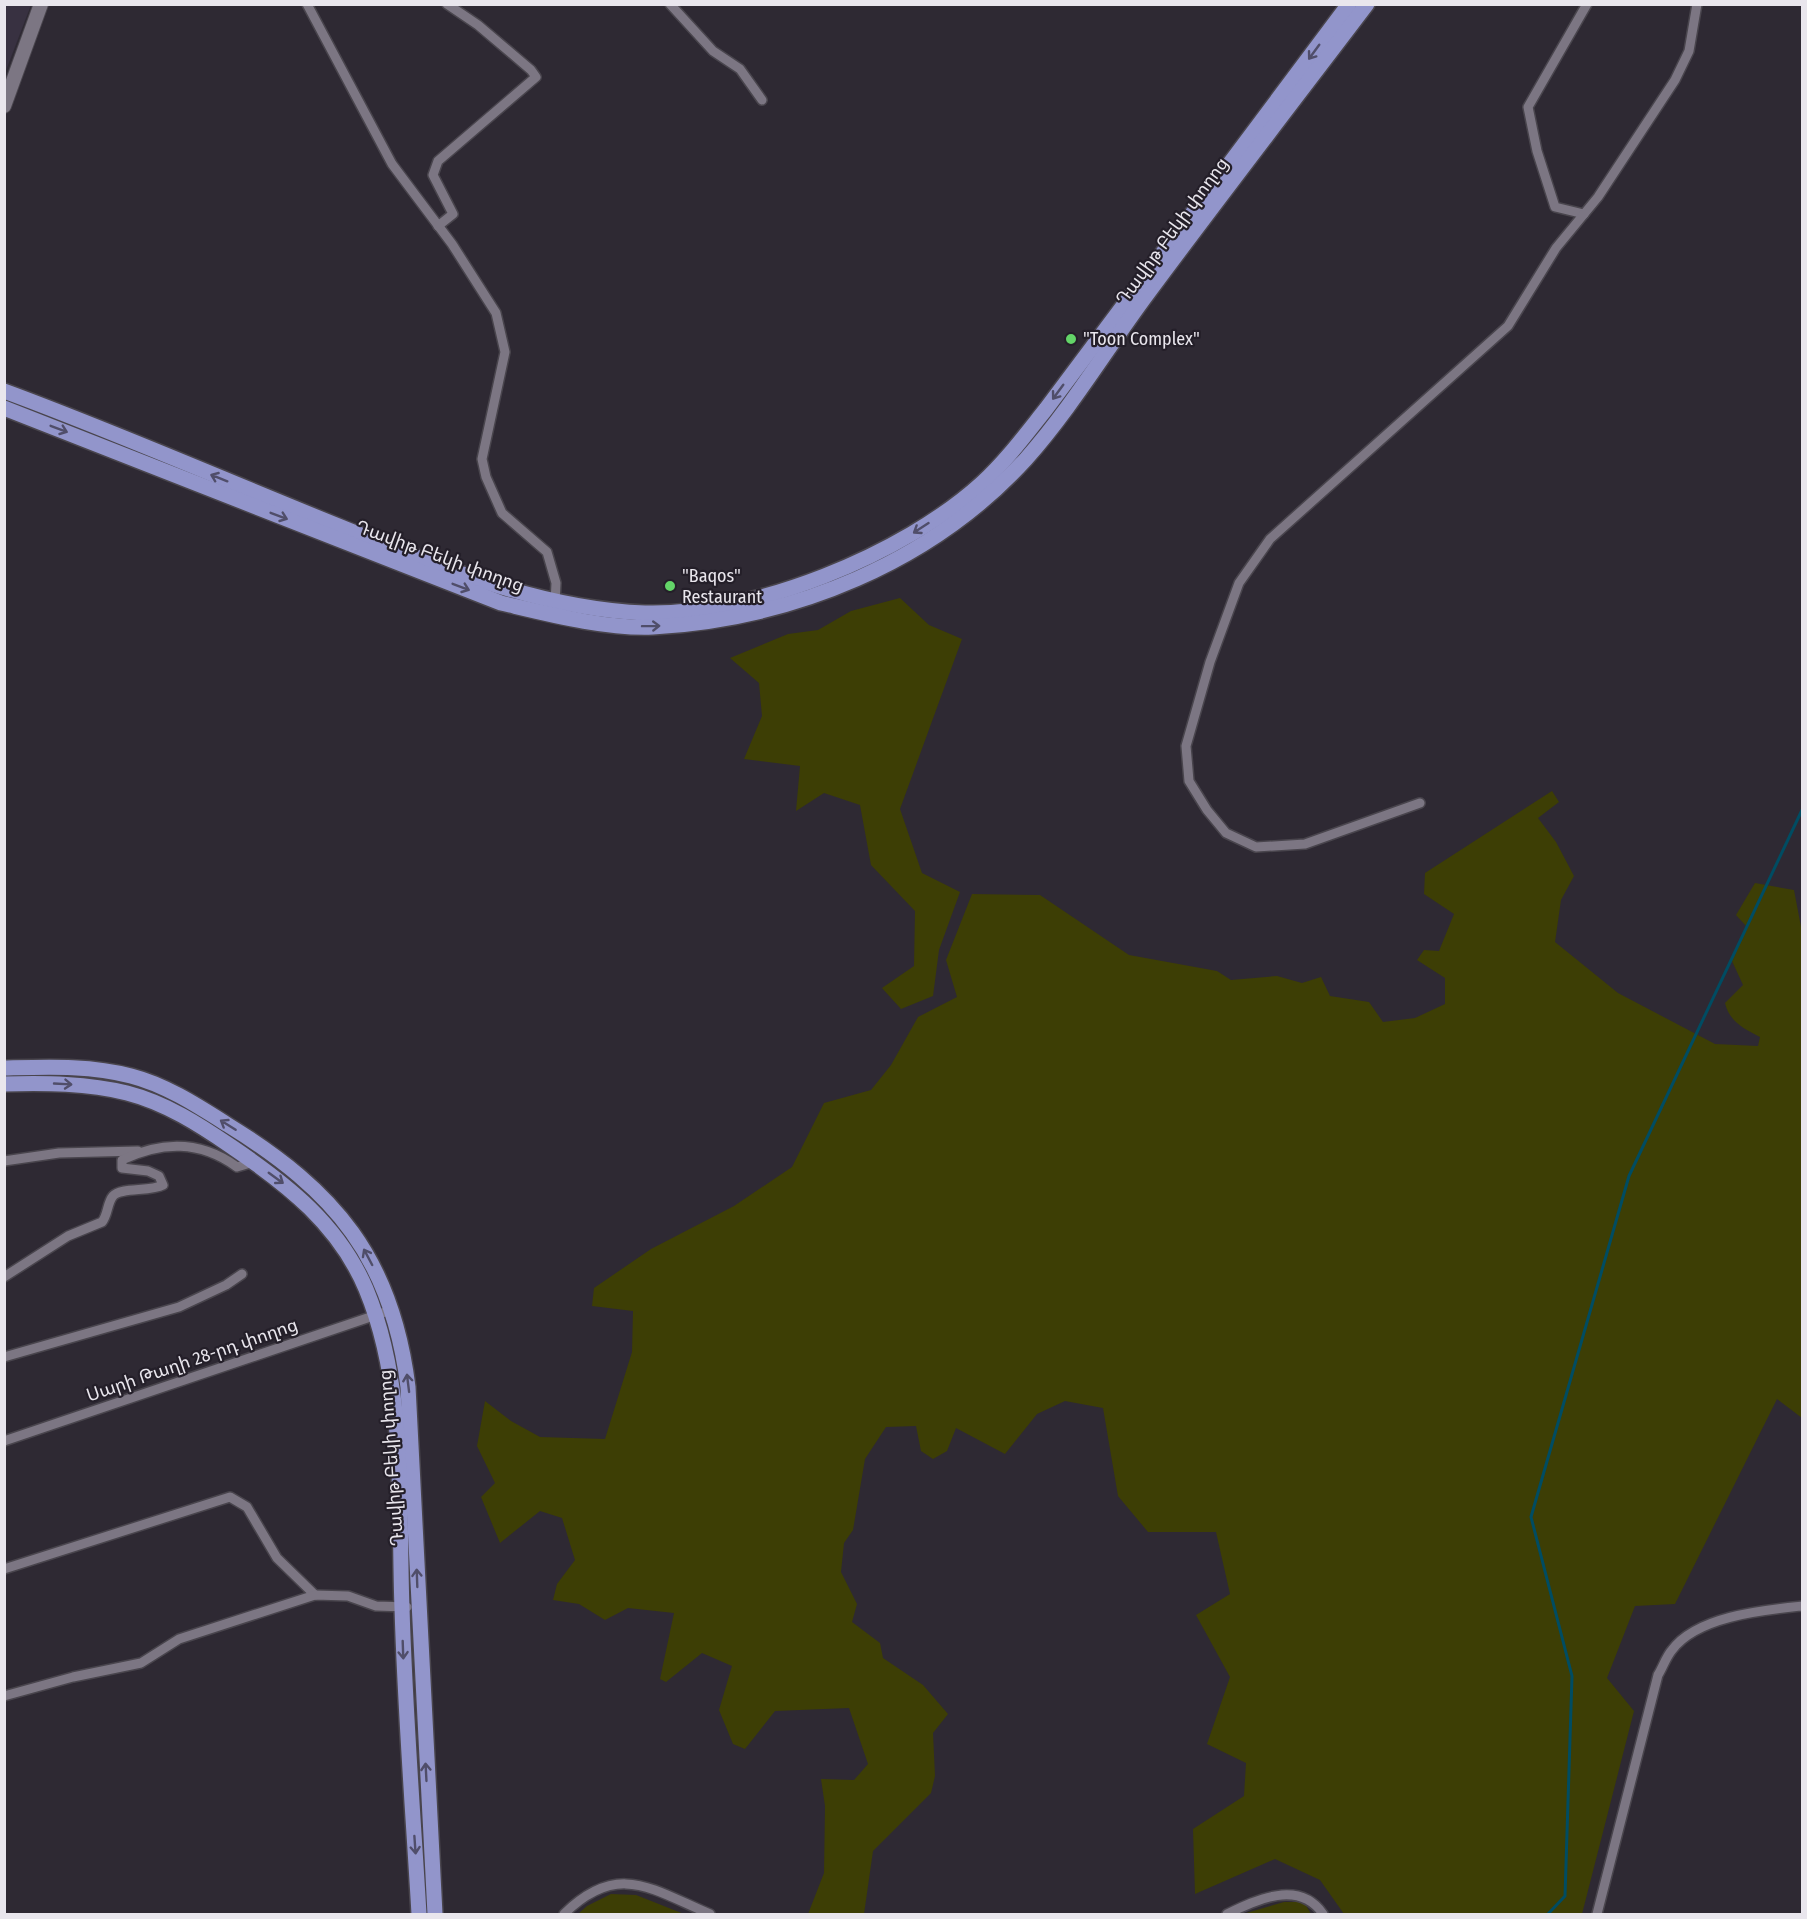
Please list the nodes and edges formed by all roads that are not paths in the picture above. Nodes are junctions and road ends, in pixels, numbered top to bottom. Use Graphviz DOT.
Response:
graph roads {
  1 [pos="41,4"];
  2 [pos="307,4"];
  3 [pos="447,4"];
  4 [pos="670,4"];
  5 [pos="1349,4"];
  6 [pos="1367,4"];
  7 [pos="1587,4"];
  8 [pos="1697,4"];
  9 [pos="762,100"];
  10 [pos="4,106"];
  11 [pos="1263,131"];
  12 [pos="1584,214"];
  13 [pos="438,225"];
  14 [pos="1135,301"];
  15 [pos="1077,368"];
  16 [pos="1091,378"];
  17 [pos="4,391"];
  18 [pos="4,408"];
  19 [pos="245,496"];
  20 [pos="555,600"];
  21 [pos="553,615"];
  22 [pos="1420,803"];
  23 [pos="4,1068"];
  24 [pos="4,1084"];
  25 [pos="140,1151"];
  26 [pos="4,1161"];
  27 [pos="254,1162"];
  28 [pos="242,1274"];
  29 [pos="4,1277"];
  30 [pos="391,1310"];
  31 [pos="375,1316"];
  32 [pos="4,1357"];
  33 [pos="4,1441"];
  34 [pos="4,1569"];
  35 [pos="315,1595"];
  36 [pos="418,1605"];
  37 [pos="1803,1606"];
  38 [pos="402,1607"];
  39 [pos="4,1696"];
  40 [pos="419,1914"];
  41 [pos="435,1914"];
  42 [pos="564,1914"];
  43 [pos="710,1914"];
  44 [pos="1227,1914"];
  45 [pos="1323,1914"];
  46 [pos="1597,1914"];
  1 -- 10 [label="main road"];
  2 -- 13 [label="street"];
  3 -- 13 [label="street"];
  4 -- 9 [label="street"];
  5 -- 11 [label="main road, Դավիթ Բեկի փողոց, one-way"];
  6 -- 11 [label="main road, Դավիթ Բեկի փողոց"];
  7 -- 12 [label="street"];
  8 -- 12 [label="street"];
  11 -- 14 [label="main road, Դավիթ Բեկի փողոց"];
  12 -- 22 [label="street"];
  13 -- 20 [label="street"];
  14 -- 15 [label="main road, Դավիթ Բեկի փողոց"];
  14 -- 16 [label="main road, Դավիթ Բեկի փողոց"];
  15 -- 16 [label="main road"];
  15 -- 20 [label="main road, Դավիթ Բեկի փողոց, one-way"];
  21 -- 16 [label="main road, Դավիթ Բեկի փողոց, one-way"];
  19 -- 17 [label="main road, Դավիթ Բեկի փողոց, one-way"];
  18 -- 19 [label="main road, Դավիթ Բեկի փողոց, one-way"];
  19 -- 20 [label="main road, Դավիթ Բեկի փողոց"];
  19 -- 21 [label="main road, Դավիթ Բեկի փողոց, one-way"];
  20 -- 21 [label="street"];
  30 -- 23 [label="main road, Դավիթ Բեկի փողոց, one-way"];
  24 -- 27 [label="main road, Դավիթ Բեկի փողոց, one-way"];
  25 -- 26 [label="street"];
  25 -- 27 [label="street"];
  25 -- 29 [label="street"];
  27 -- 31 [label="main road, Դավիթ Բեկի փողոց, one-way"];
  28 -- 32 [label="street"];
  30 -- 31 [label="street, Սարի Թաղի 28-րդ փողոց"];
  36 -- 30 [label="main road, Դավիթ Բեկի փողոց, one-way"];
  31 -- 33 [label="street, Սարի Թաղի 28-րդ փողոց"];
  31 -- 38 [label="main road, Դավիթ Բեկի փողոց"];
  34 -- 35 [label="street"];
  35 -- 38 [label="street"];
  35 -- 39 [label="street"];
  36 -- 38 [label="street"];
  41 -- 36 [label="main road, Դավիթ Բեկի փողոց, one-way"];
  37 -- 46 [label="street"];
  38 -- 40 [label="main road, Դավիթ Բեկի փողոց, one-way"];
  42 -- 43 [label="street"];
  44 -- 45 [label="street"];
}
